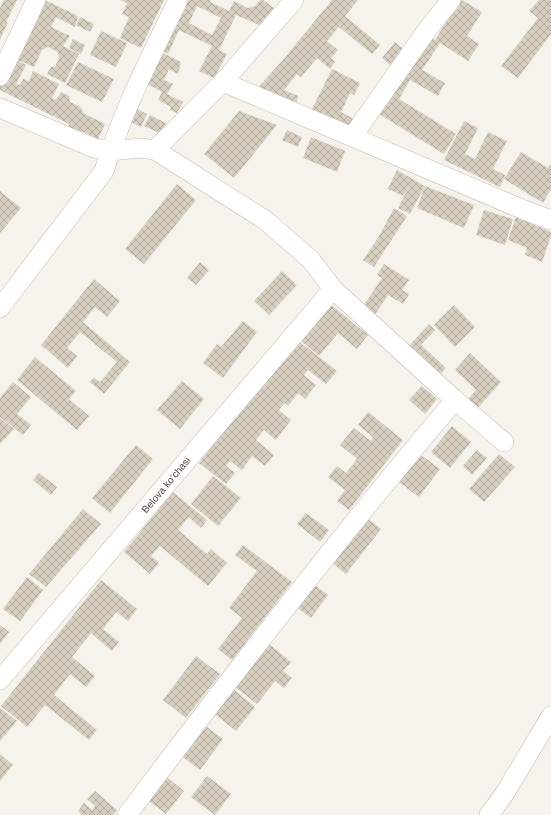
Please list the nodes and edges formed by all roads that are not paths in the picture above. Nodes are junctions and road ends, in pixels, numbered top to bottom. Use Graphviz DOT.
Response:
graph roads {
  1 [pos="36,0"];
  2 [pos="178,0"];
  3 [pos="294,0"];
  4 [pos="451,0"];
  5 [pos="0,76"];
  6 [pos="224,82"];
  7 [pos="0,108"];
  8 [pos="352,137"];
  9 [pos="155,150"];
  10 [pos="110,151"];
  11 [pos="551,220"];
  12 [pos="333,289"];
  13 [pos="0,308"];
  14 [pos="455,400"];
  15 [pos="504,442"];
  16 [pos="0,680"];
  17 [pos="551,716"];
  18 [pos="127,815"];
  19 [pos="488,815"];
  1 -- 5 [label="street"];
  2 -- 10 [label="street"];
  3 -- 6 [label="street"];
  4 -- 8 [label="street"];
  6 -- 8 [label="street"];
  6 -- 9 [label="street"];
  7 -- 10 [label="street"];
  8 -- 11 [label="street"];
  9 -- 10 [label="street"];
  9 -- 12 [label="street"];
  10 -- 13 [label="street"];
  12 -- 14 [label="street"];
  12 -- 16 [label="street, Belova koʻchasi"];
  14 -- 15 [label="street"];
  14 -- 18 [label="street"];
  17 -- 19 [label="street"];
}
